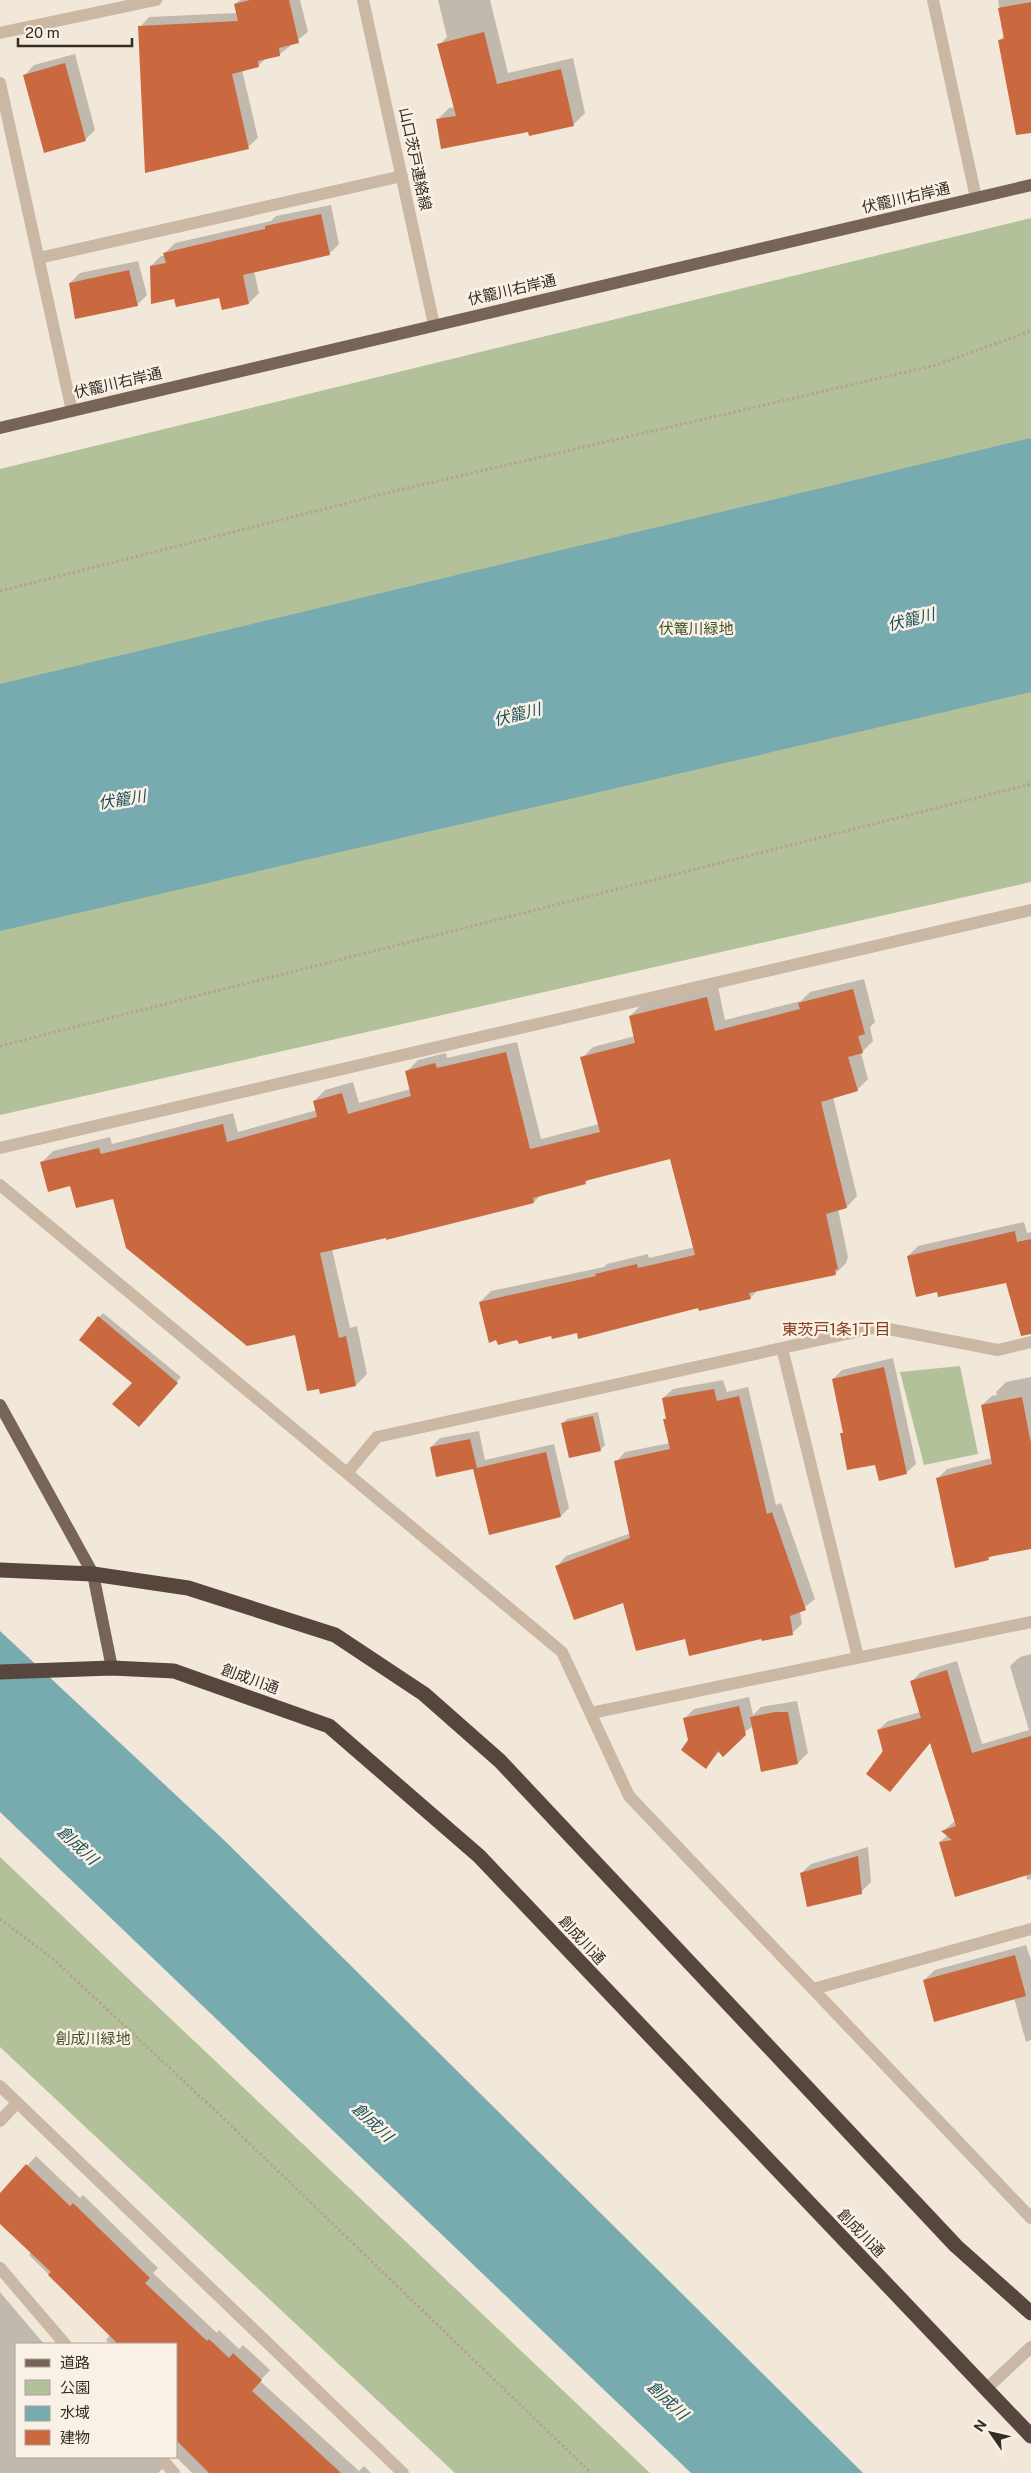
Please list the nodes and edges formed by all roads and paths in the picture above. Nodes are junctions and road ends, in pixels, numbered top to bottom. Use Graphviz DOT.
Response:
graph roads {
  1 [pos="156,0"];
  2 [pos="363,0"];
  3 [pos="933,0"];
  4 [pos="0,32"];
  5 [pos="0,83"];
  6 [pos="402,176"];
  7 [pos="1031,185"];
  8 [pos="976,198"];
  9 [pos="39,258"];
  10 [pos="434,325"];
  11 [pos="1031,331"];
  12 [pos="72,411"];
  13 [pos="0,428"];
  14 [pos="0,591"];
  15 [pos="1031,784"];
  16 [pos="1031,910"];
  17 [pos="0,1046"];
  18 [pos="0,1148"];
  19 [pos="0,1186"];
  20 [pos="1031,1342"];
  21 [pos="782,1348"];
  22 [pos="0,1405"];
  23 [pos="347,1473"];
  24 [pos="0,1570"];
  25 [pos="93,1574"];
  26 [pos="1031,1622"];
  27 [pos="858,1657"];
  28 [pos="112,1668"];
  29 [pos="0,1672"];
  30 [pos="590,1713"];
  31 [pos="0,1919"];
  32 [pos="1031,1929"];
  33 [pos="813,1989"];
  34 [pos="0,2086"];
  35 [pos="17,2103"];
  36 [pos="0,2121"];
  37 [pos="1031,2218"];
  38 [pos="0,2268"];
  39 [pos="1031,2313"];
  40 [pos="64,2343"];
  41 [pos="1031,2347"];
  42 [pos="986,2389"];
  43 [pos="1031,2436"];
  44 [pos="161,2458"];
  45 [pos="174,2473"];
  46 [pos="403,2473"];
  47 [pos="591,2473"];
  1 -- 4 [label="street"];
  2 -- 6 [label="street, 山口茨戸連絡線"];
  3 -- 8 [label="street"];
  5 -- 9 [label="street"];
  6 -- 9 [label="street"];
  6 -- 10 [label="street, 山口茨戸連絡線"];
  7 -- 8 [label="main road, 伏籠川右岸通"];
  8 -- 10 [label="main road, 伏籠川右岸通"];
  9 -- 12 [label="street"];
  10 -- 12 [label="main road, 伏籠川右岸通"];
  11 -- 14 [label="path"];
  12 -- 13 [label="main road, 伏籠川右岸通"];
  15 -- 17 [label="path"];
  16 -- 18 [label="street"];
  19 -- 23 [label="street"];
  20 -- 21 [label="street"];
  21 -- 23 [label="street"];
  21 -- 27 [label="street"];
  22 -- 25 [label="main road"];
  23 -- 30 [label="street"];
  24 -- 25 [label="highway"];
  25 -- 28 [label="main road"];
  25 -- 39 [label="highway"];
  26 -- 27 [label="street"];
  27 -- 30 [label="street"];
  28 -- 29 [label="highway, 創成川通"];
  28 -- 42 [label="highway, 創成川通"];
  30 -- 33 [label="street"];
  31 -- 47 [label="path"];
  32 -- 33 [label="street"];
  33 -- 37 [label="street"];
  34 -- 35 [label="street"];
  35 -- 36 [label="street"];
  35 -- 46 [label="street"];
  38 -- 40 [label="street"];
  41 -- 42 [label="street"];
  42 -- 43 [label="highway, 創成川通"];
  44 -- 45 [label="street"];
}
